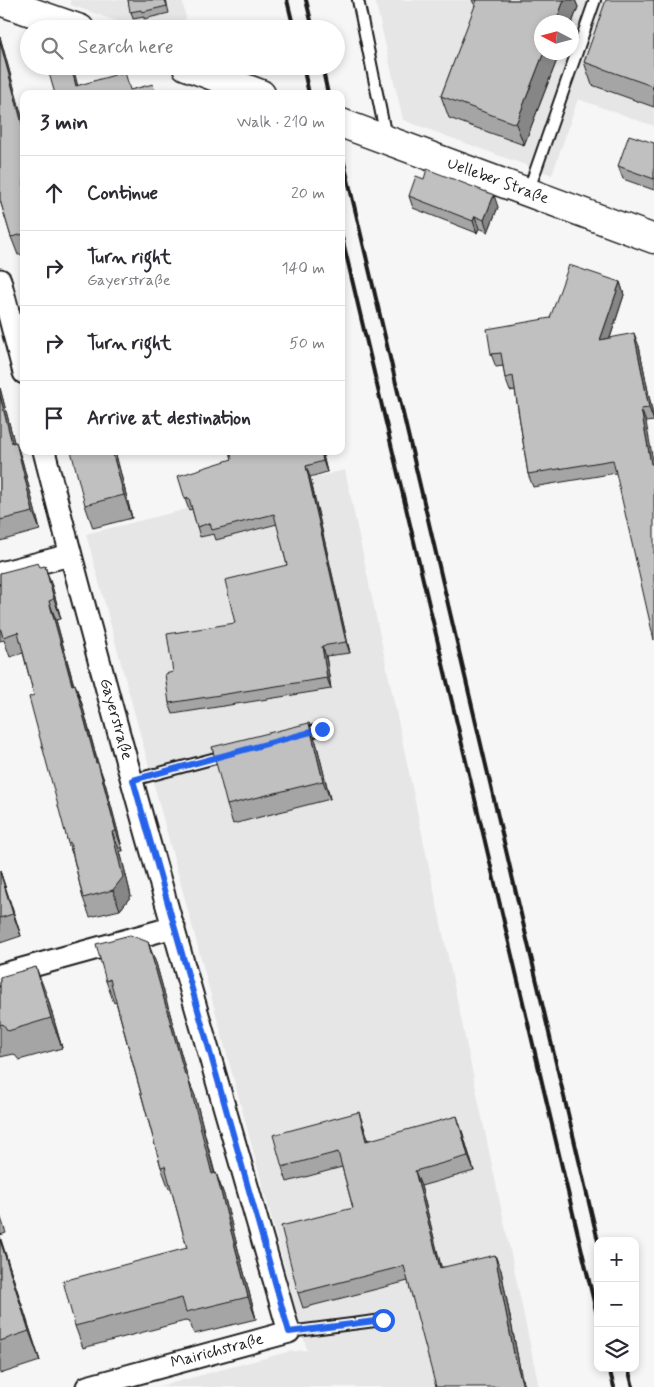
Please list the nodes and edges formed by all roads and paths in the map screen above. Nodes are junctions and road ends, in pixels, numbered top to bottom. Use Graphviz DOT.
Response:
graph roads {
  1 [pos="358,0"];
  2 [pos="596,0"];
  3 [pos="0,1"];
  4 [pos="54,20"];
  5 [pos="210,75"];
  6 [pos="250,90"];
  7 [pos="345,124"];
  8 [pos="387,140"];
  9 [pos="528,192"];
  10 [pos="654,239"];
  11 [pos="0,280"];
  12 [pos="20,358"];
  13 [pos="45,455"];
  14 [pos="70,555"];
  15 [pos="0,573"];
  16 [pos="322,729"];
  17 [pos="293,736"];
  18 [pos="236,752"];
  19 [pos="133,780"];
  20 [pos="174,927"];
  21 [pos="0,975"];
  22 [pos="383,1320"];
  23 [pos="289,1332"];
  24 [pos="87,1387"];
  1 -- 8 [label="lane"];
  2 -- 9 [label="lane"];
  3 -- 4 [label="street"];
  5 -- 6 [label="street"];
  7 -- 8 [label="street, Uelleber Straße"];
  8 -- 9 [label="street, Uelleber Straße"];
  9 -- 10 [label="street, Uelleber Straße"];
  11 -- 12 [label="street"];
  13 -- 14 [label="street, Gayerstraße"];
  14 -- 15 [label="street"];
  14 -- 19 [label="street, Gayerstraße"];
  16 -- 17 [label="lane"];
  18 -- 19 [label="lane"];
  19 -- 20 [label="street, Gayerstraße"];
  20 -- 21 [label="street"];
  20 -- 23 [label="street, Gayerstraße"];
  22 -- 23 [label="lane"];
  23 -- 24 [label="street, Mairichstraße"];
}
